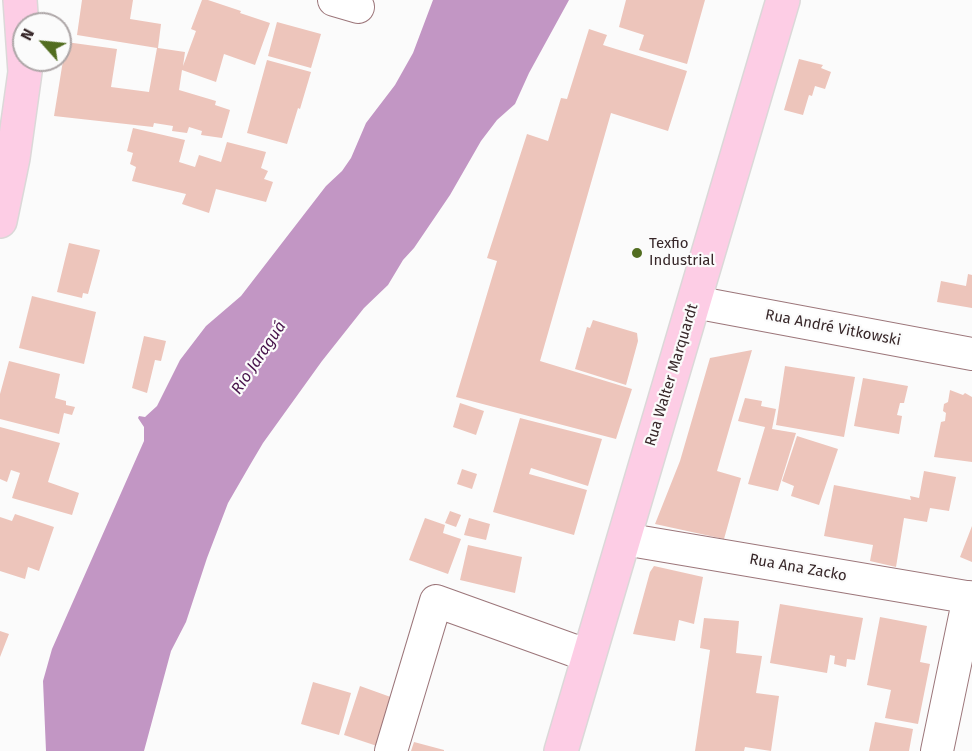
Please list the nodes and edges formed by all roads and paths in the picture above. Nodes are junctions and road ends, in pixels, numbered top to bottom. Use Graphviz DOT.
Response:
graph roads {
  1 [pos="20,0"];
  2 [pos="783,0"];
  3 [pos="0,221"];
  4 [pos="694,302"];
  5 [pos="972,354"];
  6 [pos="624,539"];
  7 [pos="970,598"];
  8 [pos="589,656"];
  9 [pos="391,751"];
  10 [pos="561,751"];
  11 [pos="937,751"];
  1 -- 3 [label="main road"];
  2 -- 4 [label="main road, Rua Walter Marquardt"];
  4 -- 5 [label="street, Rua André Vitkowski"];
  4 -- 6 [label="main road, Rua Walter Marquardt"];
  6 -- 7 [label="street, Rua Ana Zacko"];
  6 -- 8 [label="main road, Rua Walter Marquardt"];
  7 -- 11 [label="street"];
  8 -- 9 [label="street"];
  8 -- 10 [label="main road, Rua Walter Marquardt"];
}
